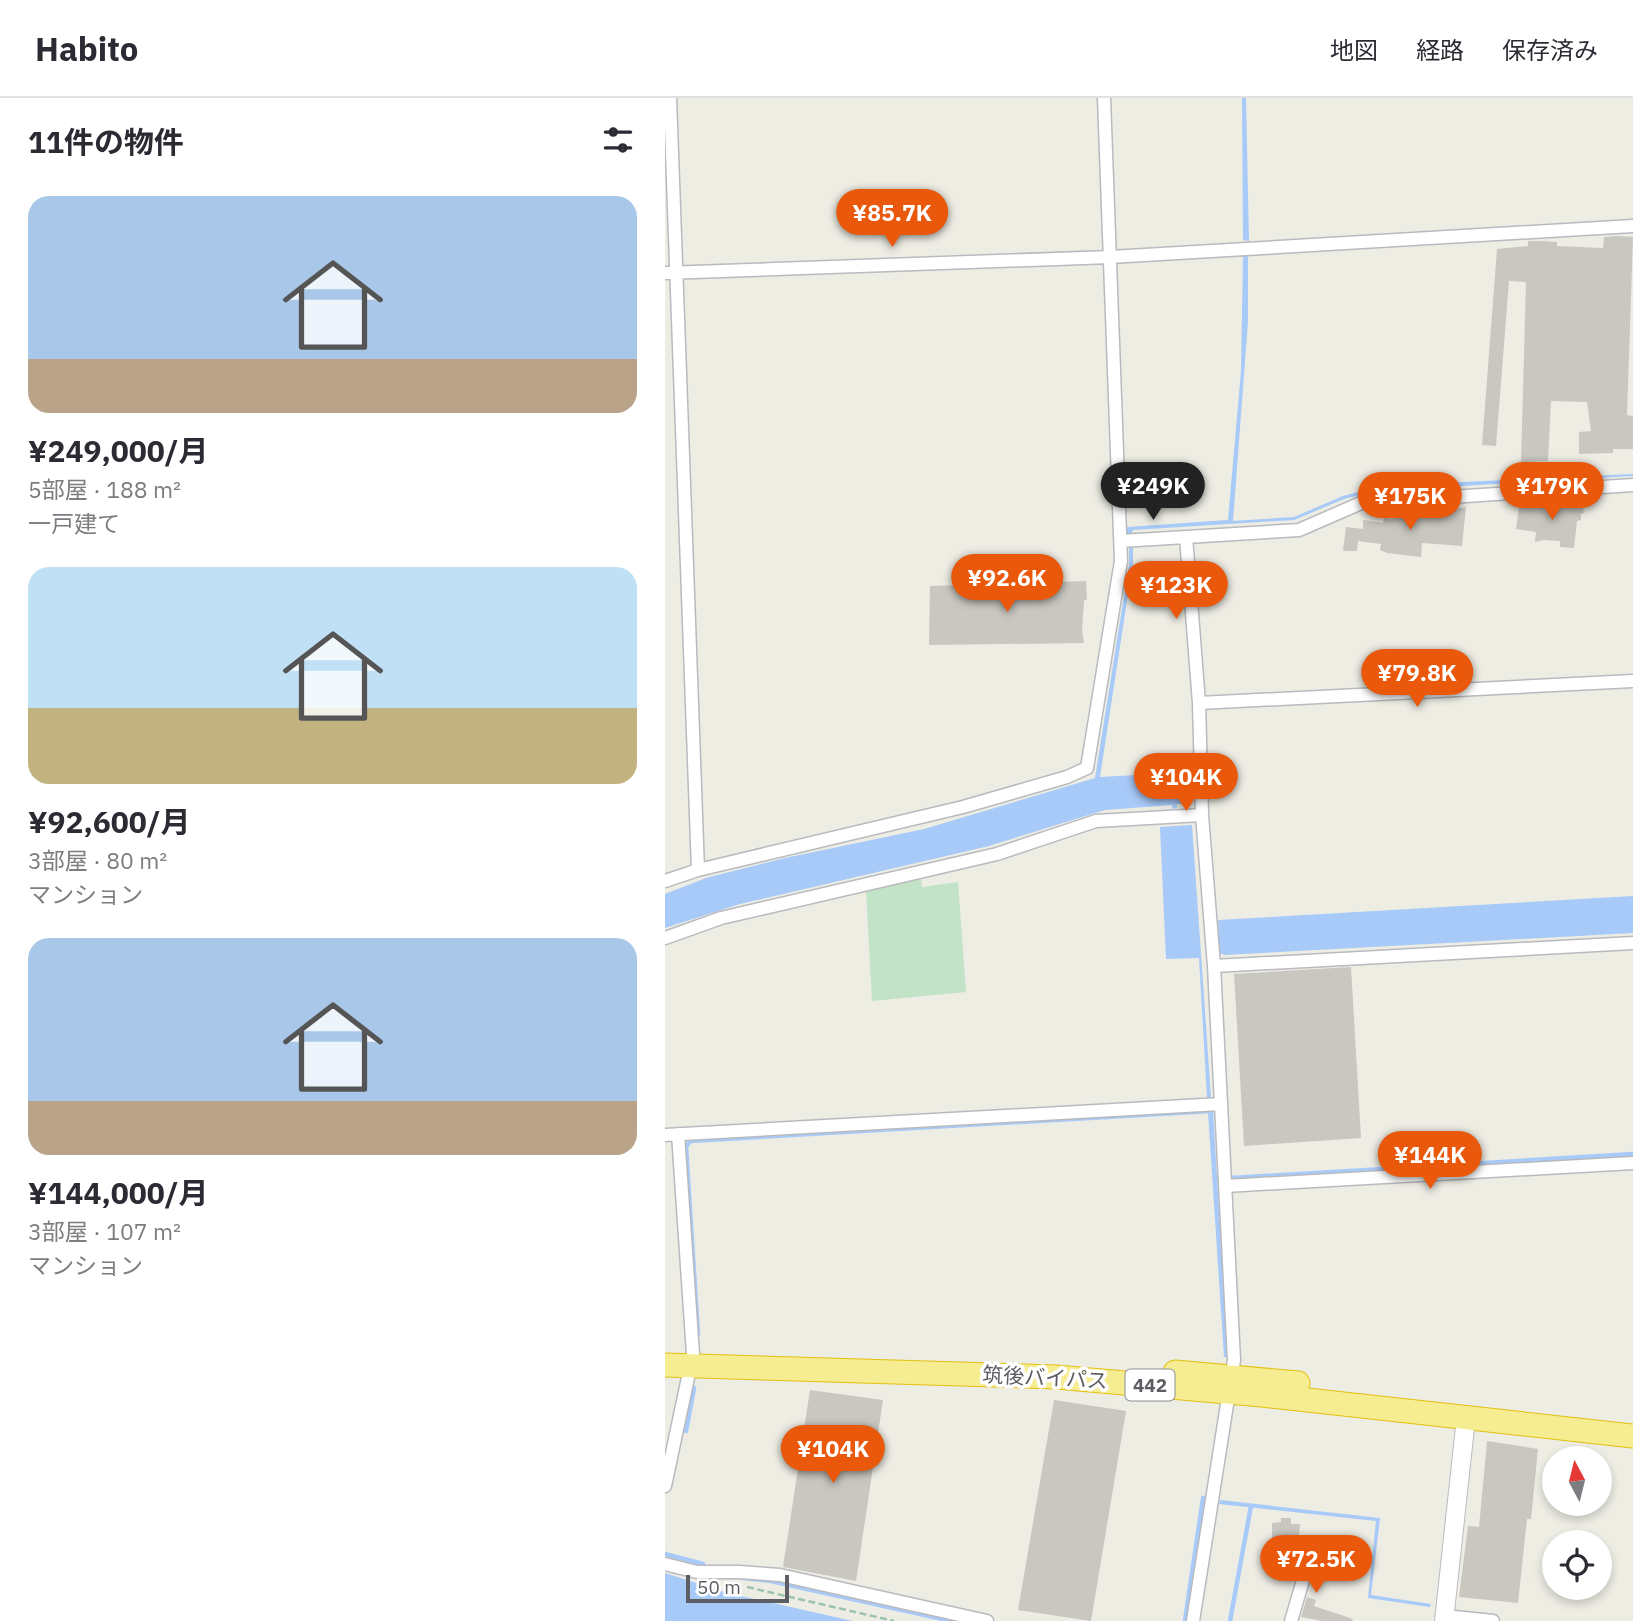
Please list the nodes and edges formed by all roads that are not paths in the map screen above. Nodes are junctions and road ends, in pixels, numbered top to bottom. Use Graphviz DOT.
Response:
graph roads {
  1 [pos="670,98"];
  2 [pos="1104,98"];
  3 [pos="1633,226"];
  4 [pos="1110,257"];
  5 [pos="670,273"];
  6 [pos="1633,485"];
  7 [pos="1187,537"];
  8 [pos="1121,541"];
  9 [pos="1633,681"];
  10 [pos="1199,703"];
  11 [pos="1202,815"];
  12 [pos="698,870"];
  13 [pos="665,881"];
  14 [pos="665,938"];
  15 [pos="1633,943"];
  16 [pos="1213,961"];
  17 [pos="1220,1104"];
  18 [pos="672,1135"];
  19 [pos="1633,1163"];
  20 [pos="1225,1186"];
  21 [pos="665,1353"];
  22 [pos="691,1360"];
  23 [pos="665,1365"];
  24 [pos="1231,1384"];
  25 [pos="1466,1418"];
  26 [pos="1633,1421"];
  27 [pos="1633,1436"];
  28 [pos="665,1486"];
  29 [pos="1309,1560"];
  30 [pos="665,1564"];
  31 [pos="1444,1618"];
  32 [pos="987,1621"];
  33 [pos="1193,1621"];
  34 [pos="1291,1621"];
  35 [pos="1493,1621"];
  1 -- 5 [label="street"];
  2 -- 4 [label="street"];
  3 -- 4 [label="street"];
  4 -- 5 [label="street"];
  4 -- 8 [label="street"];
  5 -- 12 [label="street"];
  6 -- 7 [label="street"];
  7 -- 8 [label="street"];
  7 -- 10 [label="street"];
  8 -- 12 [label="street"];
  9 -- 10 [label="street"];
  10 -- 11 [label="street"];
  11 -- 14 [label="street"];
  11 -- 16 [label="street"];
  12 -- 13 [label="street"];
  15 -- 16 [label="street"];
  16 -- 17 [label="street"];
  17 -- 18 [label="street"];
  17 -- 20 [label="street"];
  18 -- 22 [label="street"];
  19 -- 20 [label="street"];
  20 -- 24 [label="street"];
  21 -- 22 [label="highway, 筑後バイパス / 442"];
  22 -- 23 [label="highway, 筑後バイパス / 442"];
  22 -- 24 [label="highway, 筑後バイパス / 442"];
  22 -- 28 [label="street"];
  24 -- 25 [label="highway, 筑後バイパス / 442"];
  24 -- 26 [label="highway, 筑後バイパス / 442"];
  24 -- 33 [label="street"];
  25 -- 27 [label="highway, 筑後バイパス / 442"];
  25 -- 31 [label="street"];
  29 -- 34 [label="street"];
  30 -- 32 [label="street"];
  31 -- 35 [label="street"];
}
